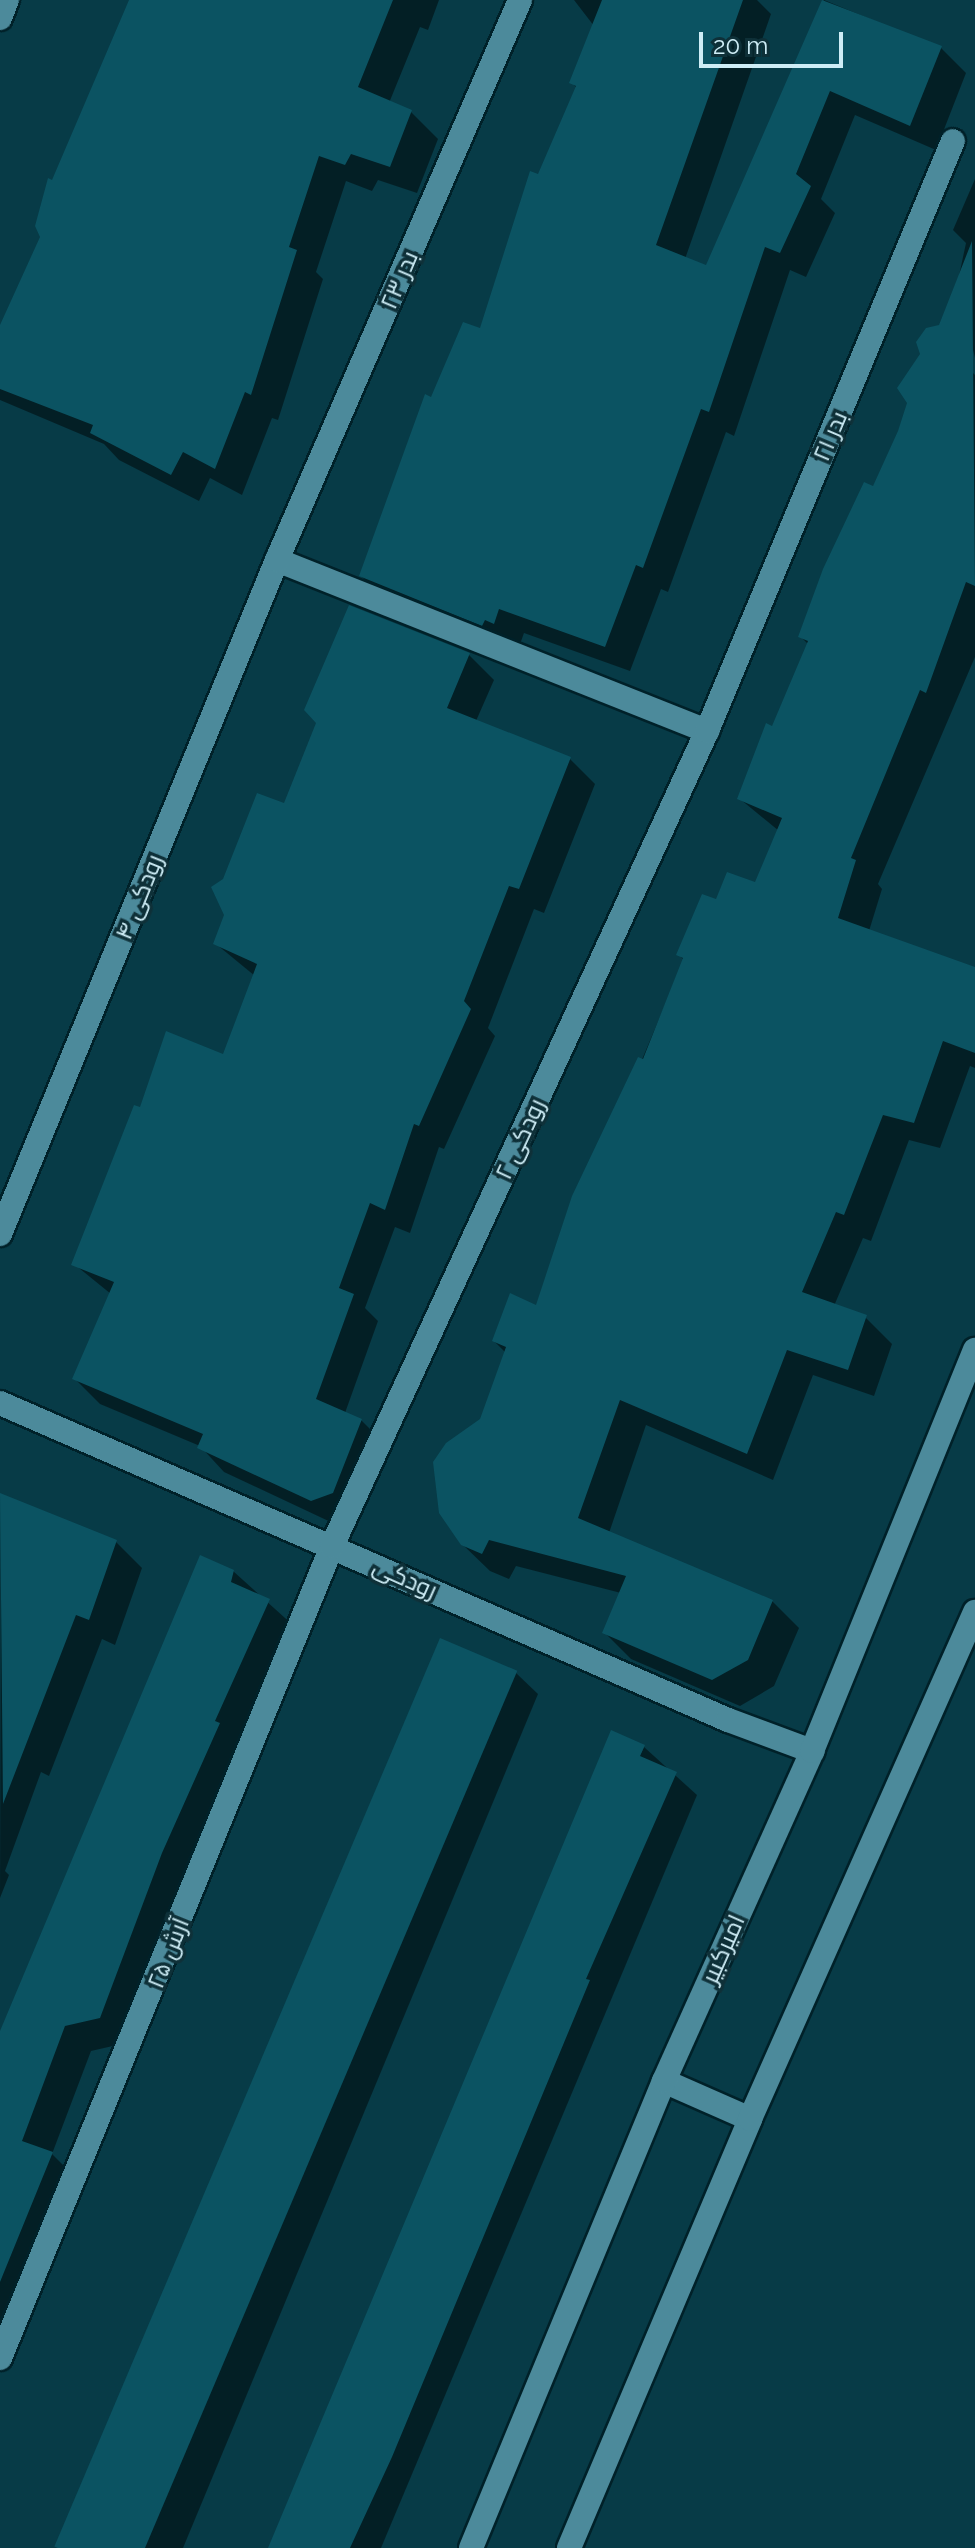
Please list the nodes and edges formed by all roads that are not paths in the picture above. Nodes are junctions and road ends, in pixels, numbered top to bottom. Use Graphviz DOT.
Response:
graph roads {
  1 [pos="7,0"];
  2 [pos="520,0"];
  3 [pos="0,18"];
  4 [pos="953,141"];
  5 [pos="277,560"];
  6 [pos="707,731"];
  7 [pos="0,1234"];
  8 [pos="975,1350"];
  9 [pos="0,1403"];
  10 [pos="332,1546"];
  11 [pos="975,1612"];
  12 [pos="812,1751"];
  13 [pos="664,2081"];
  14 [pos="750,2119"];
  15 [pos="0,2358"];
  16 [pos="471,2548"];
  17 [pos="569,2548"];
  1 -- 3 [label="street"];
  2 -- 5 [label="street, بدر ۲۳"];
  4 -- 6 [label="street, بدر ۲۱"];
  5 -- 6 [label="street"];
  5 -- 7 [label="street, رودکی ۴"];
  6 -- 10 [label="street, رودکی ۲"];
  8 -- 12 [label="street, امیرکبیر"];
  9 -- 10 [label="street, رودکی"];
  10 -- 12 [label="street, رودکی"];
  10 -- 15 [label="street, آرش ۲۵"];
  11 -- 14 [label="street"];
  12 -- 13 [label="street, امیرکبیر"];
  13 -- 14 [label="street"];
  13 -- 16 [label="street, امیرکبیر"];
  14 -- 17 [label="street"];
}
